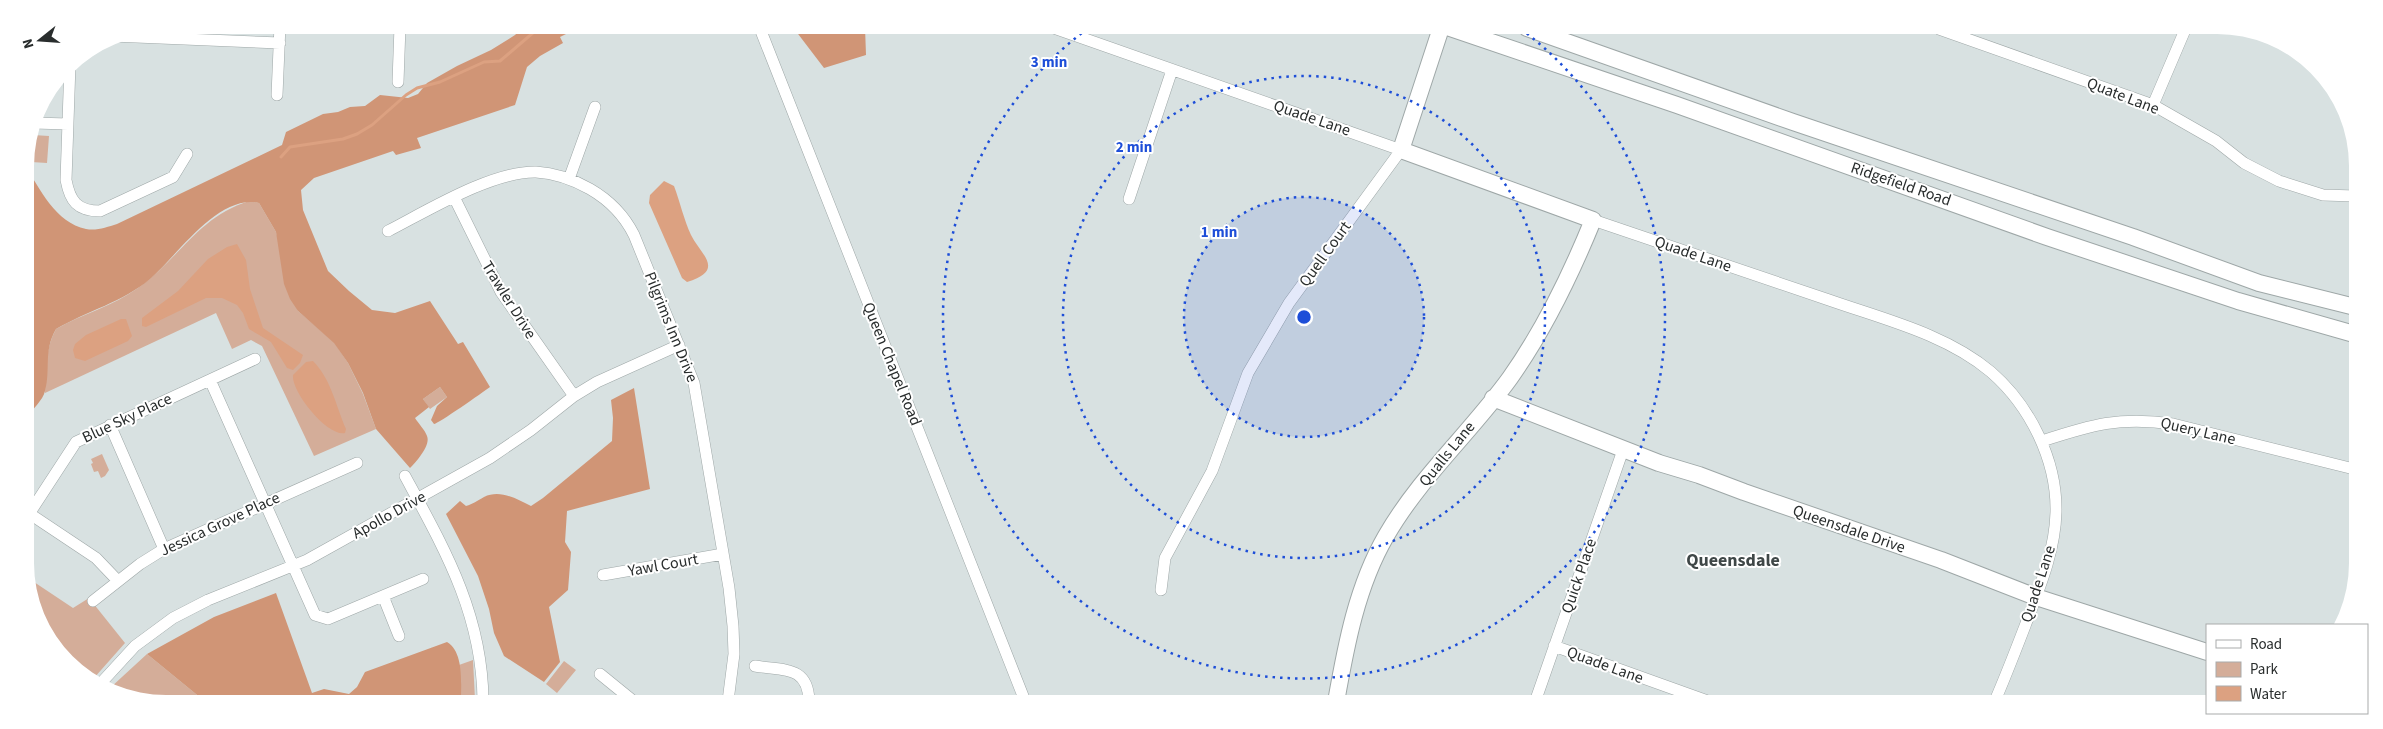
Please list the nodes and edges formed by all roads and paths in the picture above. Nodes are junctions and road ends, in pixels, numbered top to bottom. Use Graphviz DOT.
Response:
graph roads {
  1 [pos="280,34"];
  2 [pos="400,34"];
  3 [pos="761,34"];
  4 [pos="1071,34"];
  5 [pos="1439,34"];
  6 [pos="1468,34"];
  7 [pos="1544,34"];
  8 [pos="1955,34"];
  9 [pos="2183,34"];
  10 [pos="148,35"];
  11 [pos="280,43"];
  12 [pos="1172,70"];
  13 [pos="70,75"];
  14 [pos="398,82"];
  15 [pos="277,95"];
  16 [pos="2153,105"];
  17 [pos="595,107"];
  18 [pos="41,123"];
  19 [pos="68,124"];
  20 [pos="1401,150"];
  21 [pos="188,154"];
  22 [pos="569,179"];
  23 [pos="2349,196"];
  24 [pos="454,198"];
  25 [pos="1129,199"];
  26 [pos="1592,220"];
  27 [pos="388,230"];
  28 [pos="2349,306"];
  29 [pos="2349,333"];
  30 [pos="680,345"];
  31 [pos="255,359"];
  32 [pos="210,380"];
  33 [pos="574,396"];
  34 [pos="1493,398"];
  35 [pos="110,426"];
  36 [pos="2042,441"];
  37 [pos="1623,450"];
  38 [pos="357,463"];
  39 [pos="2349,468"];
  40 [pos="405,476"];
  41 [pos="418,499"];
  42 [pos="266,503"];
  43 [pos="34,504"];
  44 [pos="34,517"];
  45 [pos="164,549"];
  46 [pos="723,554"];
  47 [pos="294,566"];
  48 [pos="603,575"];
  49 [pos="423,579"];
  50 [pos="118,582"];
  51 [pos="1161,590"];
  52 [pos="383,596"];
  53 [pos="2036,597"];
  54 [pos="93,601"];
  55 [pos="399,636"];
  56 [pos="1554,646"];
  57 [pos="2206,652"];
  58 [pos="755,666"];
  59 [pos="600,674"];
  60 [pos="104,680"];
  61 [pos="483,695"];
  62 [pos="626,695"];
  63 [pos="729,695"];
  64 [pos="809,695"];
  65 [pos="1023,695"];
  66 [pos="1338,695"];
  67 [pos="1537,695"];
  68 [pos="1691,695"];
  69 [pos="1997,695"];
  1 -- 11 [label="street"];
  2 -- 14 [label="street"];
  3 -- 65 [label="street, Queen Chapel Road"];
  4 -- 12 [label="street, Quade Lane"];
  5 -- 20 [label="main road, Quell Court"];
  6 -- 29 [label="main road, Ridgefield Road"];
  7 -- 28 [label="main road, Ridgefield Road"];
  8 -- 16 [label="street, Quate Lane"];
  9 -- 16 [label="street"];
  10 -- 11 [label="street"];
  11 -- 15 [label="street"];
  12 -- 20 [label="street, Quade Lane"];
  12 -- 25 [label="street"];
  13 -- 19 [label="street"];
  16 -- 23 [label="street, Quate Lane"];
  17 -- 22 [label="street"];
  18 -- 19 [label="street"];
  19 -- 21 [label="street"];
  20 -- 26 [label="main road, Quade Lane"];
  20 -- 51 [label="street, Quell Court"];
  22 -- 24 [label="street, Pilgrims Inn Drive"];
  22 -- 30 [label="street, Pilgrims Inn Drive"];
  24 -- 27 [label="street, Pilgrims Inn Drive"];
  24 -- 33 [label="street, Trawler Drive"];
  26 -- 34 [label="main road, Qualls Lane"];
  26 -- 36 [label="street, Quade Lane"];
  30 -- 33 [label="street, Apollo Drive"];
  30 -- 46 [label="street, Pilgrims Inn Drive"];
  31 -- 32 [label="street, Blue Sky Place"];
  32 -- 35 [label="street, Blue Sky Place"];
  32 -- 42 [label="street"];
  33 -- 41 [label="street, Apollo Drive"];
  34 -- 37 [label="main road, Queensdale Drive"];
  34 -- 66 [label="main road, Qualls Lane"];
  35 -- 43 [label="street, Blue Sky Place"];
  35 -- 45 [label="street"];
  36 -- 39 [label="street, Query Lane"];
  36 -- 53 [label="street, Quade Lane"];
  37 -- 53 [label="main road, Queensdale Drive"];
  37 -- 56 [label="street, Quick Place"];
  38 -- 42 [label="street, Jessica Grove Place"];
  40 -- 41 [label="street"];
  41 -- 47 [label="street, Apollo Drive"];
  41 -- 61 [label="street"];
  42 -- 45 [label="street, Jessica Grove Place"];
  42 -- 47 [label="street"];
  44 -- 50 [label="street"];
  45 -- 50 [label="street, Jessica Grove Place"];
  46 -- 48 [label="street, Yawl Court"];
  46 -- 63 [label="street, Pilgrims Inn Drive"];
  47 -- 52 [label="street"];
  47 -- 60 [label="street, Apollo Drive"];
  49 -- 52 [label="street"];
  50 -- 54 [label="street, Jessica Grove Place"];
  52 -- 55 [label="street"];
  53 -- 57 [label="main road, Queensdale Drive"];
  53 -- 69 [label="street, Quade Lane"];
  56 -- 67 [label="street, Quick Place"];
  56 -- 68 [label="street, Quade Lane"];
  58 -- 64 [label="street"];
  59 -- 62 [label="street"];
}
